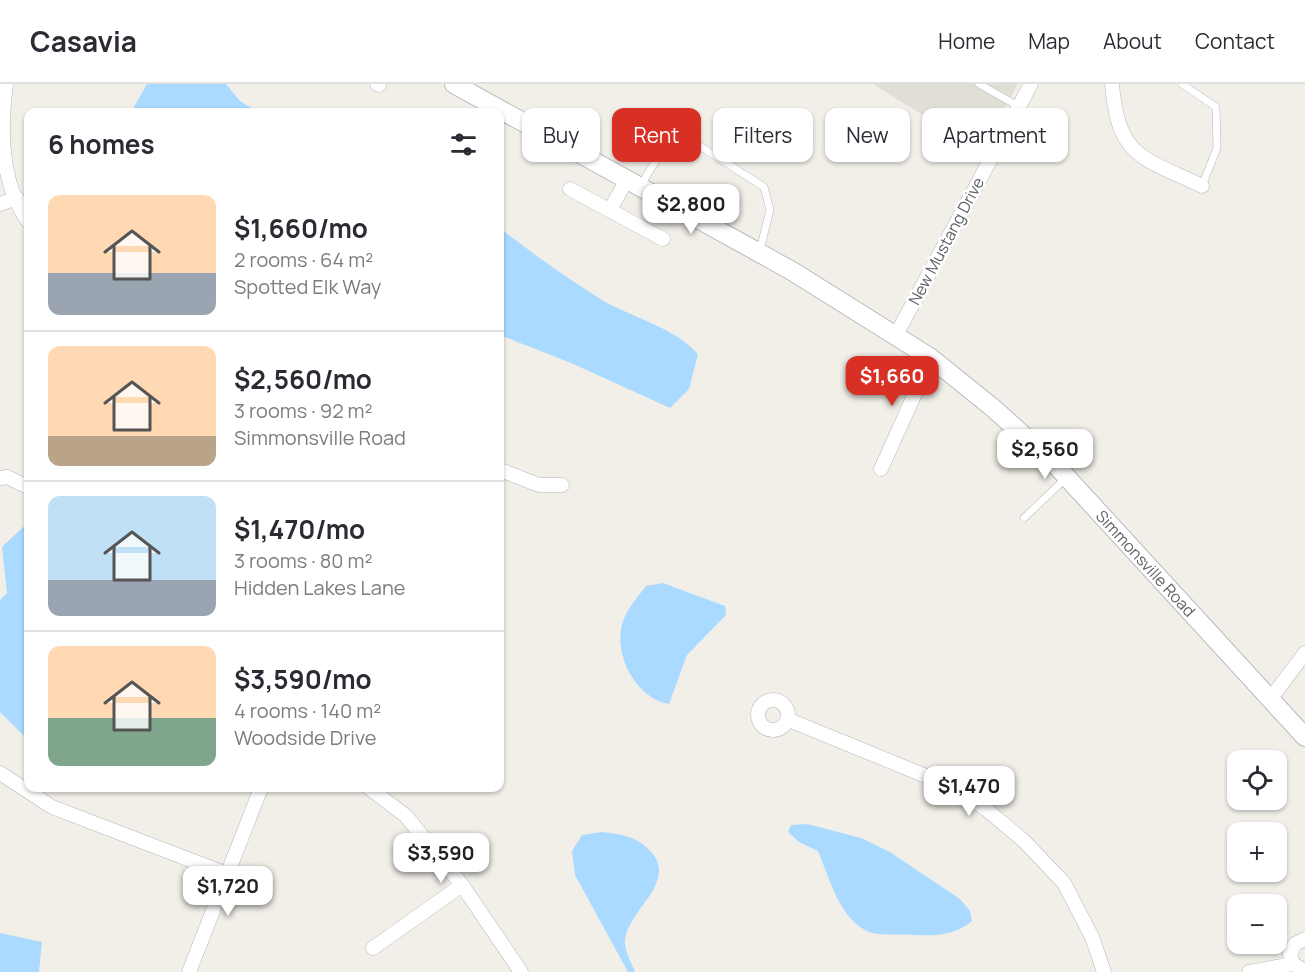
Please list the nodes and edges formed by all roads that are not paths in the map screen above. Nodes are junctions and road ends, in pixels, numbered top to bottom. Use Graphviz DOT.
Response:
graph roads {
  1 [pos="6,84"];
  2 [pos="454,84"];
  3 [pos="1031,84"];
  4 [pos="1112,84"];
  5 [pos="1182,84"];
  6 [pos="983,85"];
  7 [pos="1018,106"];
  8 [pos="498,108"];
  9 [pos="504,112"];
  10 [pos="634,183"];
  11 [pos="1202,186"];
  12 [pos="570,189"];
  13 [pos="16,198"];
  14 [pos="0,204"];
  15 [pos="610,210"];
  16 [pos="24,213"];
  17 [pos="663,239"];
  18 [pos="759,253"];
  19 [pos="896,335"];
  20 [pos="931,358"];
  21 [pos="881,469"];
  22 [pos="504,472"];
  23 [pos="0,477"];
  24 [pos="1066,477"];
  25 [pos="24,485"];
  26 [pos="562,485"];
  27 [pos="1024,518"];
  28 [pos="1305,653"];
  29 [pos="1271,698"];
  30 [pos="789,720"];
  31 [pos="1305,737"];
  32 [pos="0,772"];
  33 [pos="24,788"];
  34 [pos="29,792"];
  35 [pos="259,792"];
  36 [pos="374,792"];
  37 [pos="227,874"];
  38 [pos="462,885"];
  39 [pos="1305,939"];
  40 [pos="373,948"];
  41 [pos="1299,968"];
  42 [pos="189,972"];
  43 [pos="521,972"];
  44 [pos="1104,972"];
  45 [pos="1249,972"];
  1 -- 13 [label="street"];
  2 -- 8 [label="street, Simmonsville Road"];
  3 -- 7 [label="street, New Mustang Drive"];
  4 -- 11 [label="street"];
  5 -- 11 [label="lane"];
  6 -- 7 [label="lane"];
  7 -- 19 [label="street, New Mustang Drive"];
  9 -- 10 [label="street, Simmonsville Road"];
  10 -- 15 [label="street"];
  10 -- 18 [label="street, Simmonsville Road"];
  10 -- 18 [label="lane"];
  12 -- 15 [label="street"];
  13 -- 14 [label="street"];
  13 -- 16 [label="street"];
  15 -- 17 [label="street"];
  18 -- 19 [label="street, Simmonsville Road"];
  19 -- 20 [label="street, Simmonsville Road"];
  20 -- 21 [label="street"];
  20 -- 24 [label="street, Simmonsville Road"];
  22 -- 26 [label="street"];
  23 -- 25 [label="street"];
  24 -- 27 [label="lane"];
  24 -- 29 [label="street, Simmonsville Road"];
  28 -- 29 [label="street"];
  29 -- 31 [label="street, Simmonsville Road"];
  30 -- 44 [label="street"];
  32 -- 33 [label="street"];
  34 -- 37 [label="street"];
  35 -- 37 [label="street"];
  36 -- 38 [label="street"];
  37 -- 42 [label="street"];
  38 -- 40 [label="street"];
  38 -- 43 [label="street"];
  39 -- 41 [label="street"];
  41 -- 45 [label="street"];
}
